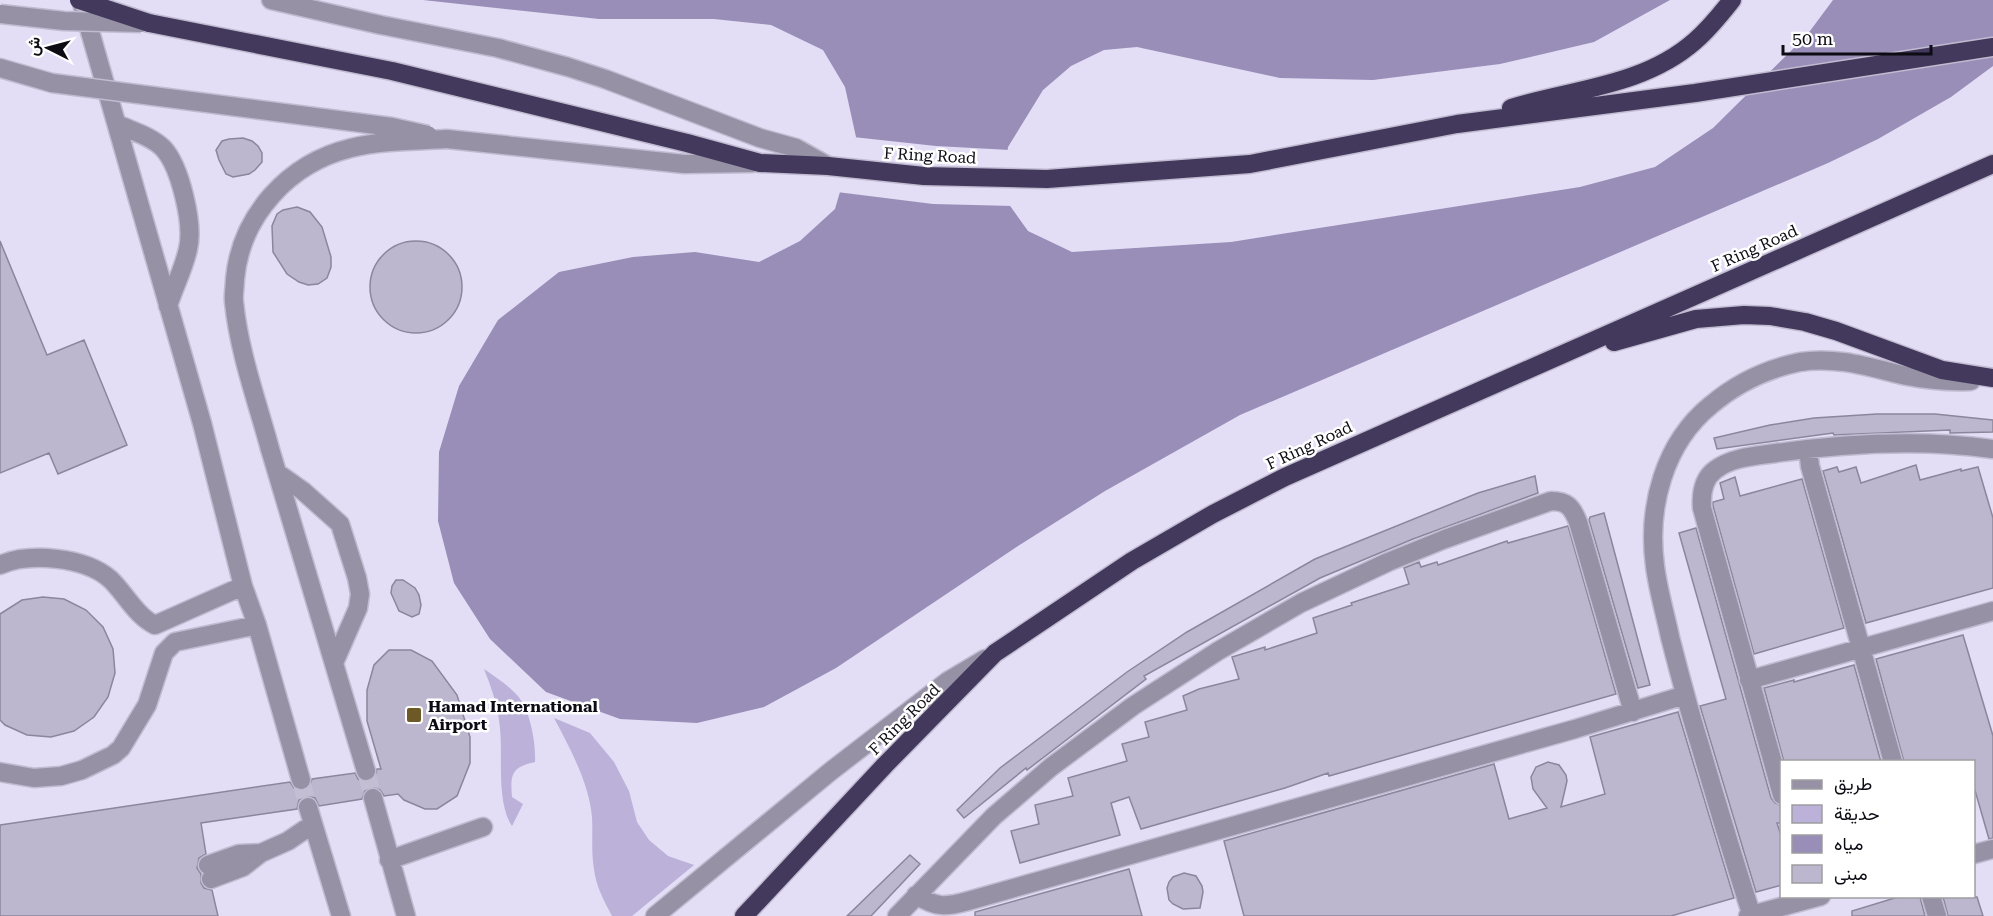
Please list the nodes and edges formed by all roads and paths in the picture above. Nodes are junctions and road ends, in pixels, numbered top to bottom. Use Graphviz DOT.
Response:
graph roads {
  1 [pos="80,0"];
  2 [pos="271,0"];
  3 [pos="1732,0"];
  4 [pos="0,14"];
  5 [pos="149,23"];
  6 [pos="1993,47"];
  7 [pos="0,68"];
  8 [pos="0,80"];
  9 [pos="52,83"];
  10 [pos="117,124"];
  11 [pos="1457,124"];
  12 [pos="447,139"];
  13 [pos="760,164"];
  14 [pos="1993,164"];
  15 [pos="828,166"];
  16 [pos="168,306"];
  17 [pos="1563,355"];
  18 [pos="1993,378"];
  19 [pos="1808,448"];
  20 [pos="1993,449"];
  21 [pos="279,474"];
  22 [pos="0,565"];
  23 [pos="243,586"];
  24 [pos="1993,611"];
  25 [pos="257,625"];
  26 [pos="1862,648"];
  27 [pos="995,653"];
  28 [pos="334,663"];
  29 [pos="1749,680"];
  30 [pos="1685,695"];
  31 [pos="1633,712"];
  32 [pos="1892,760"];
  33 [pos="366,771"];
  34 [pos="0,772"];
  35 [pos="301,780"];
  36 [pos="1780,788"];
  37 [pos="373,798"];
  38 [pos="483,827"];
  39 [pos="1993,849"];
  40 [pos="1975,854"];
  41 [pos="389,860"];
  42 [pos="209,872"];
  43 [pos="916,895"];
  44 [pos="1811,898"];
  45 [pos="1931,898"];
  46 [pos="341,916"];
  47 [pos="406,916"];
  48 [pos="655,916"];
  49 [pos="744,916"];
  50 [pos="897,916"];
  51 [pos="1751,916"];
  52 [pos="1937,916"];
  1 -- 5 [label="highway, F Ring Road, bridge"];
  1 -- 10 [label="lane"];
  2 -- 15 [label="lane"];
  3 -- 11 [label="highway"];
  4 -- 5 [label="lane, bridge"];
  5 -- 13 [label="highway, F Ring Road"];
  6 -- 11 [label="highway, F Ring Road"];
  7 -- 9 [label="lane"];
  8 -- 9 [label="lane"];
  9 -- 12 [label="lane, bridge"];
  10 -- 16 [label="lane"];
  10 -- 16 [label="lane"];
  11 -- 15 [label="highway, F Ring Road"];
  12 -- 13 [label="lane"];
  12 -- 21 [label="lane, bridge"];
  13 -- 15 [label="highway, F Ring Road"];
  14 -- 17 [label="highway, F Ring Road"];
  16 -- 23 [label="lane"];
  17 -- 18 [label="highway"];
  17 -- 27 [label="highway, F Ring Road"];
  18 -- 30 [label="lane"];
  19 -- 20 [label="lane"];
  19 -- 26 [label="lane"];
  19 -- 29 [label="lane"];
  21 -- 28 [label="lane"];
  21 -- 28 [label="lane"];
  22 -- 23 [label="lane"];
  23 -- 25 [label="lane"];
  24 -- 26 [label="lane"];
  25 -- 34 [label="lane"];
  25 -- 35 [label="lane"];
  26 -- 29 [label="lane"];
  26 -- 32 [label="lane"];
  27 -- 48 [label="lane"];
  27 -- 49 [label="highway, F Ring Road"];
  28 -- 33 [label="lane"];
  29 -- 36 [label="lane"];
  30 -- 31 [label="lane"];
  30 -- 51 [label="lane"];
  31 -- 43 [label="lane"];
  31 -- 43 [label="lane"];
  37 -- 41 [label="lane"];
  38 -- 41 [label="lane"];
  39 -- 40 [label="lane"];
  41 -- 47 [label="lane"];
  42 -- 46 [label="lane"];
  43 -- 50 [label="lane"];
  44 -- 51 [label="lane"];
  45 -- 52 [label="lane"];
}
